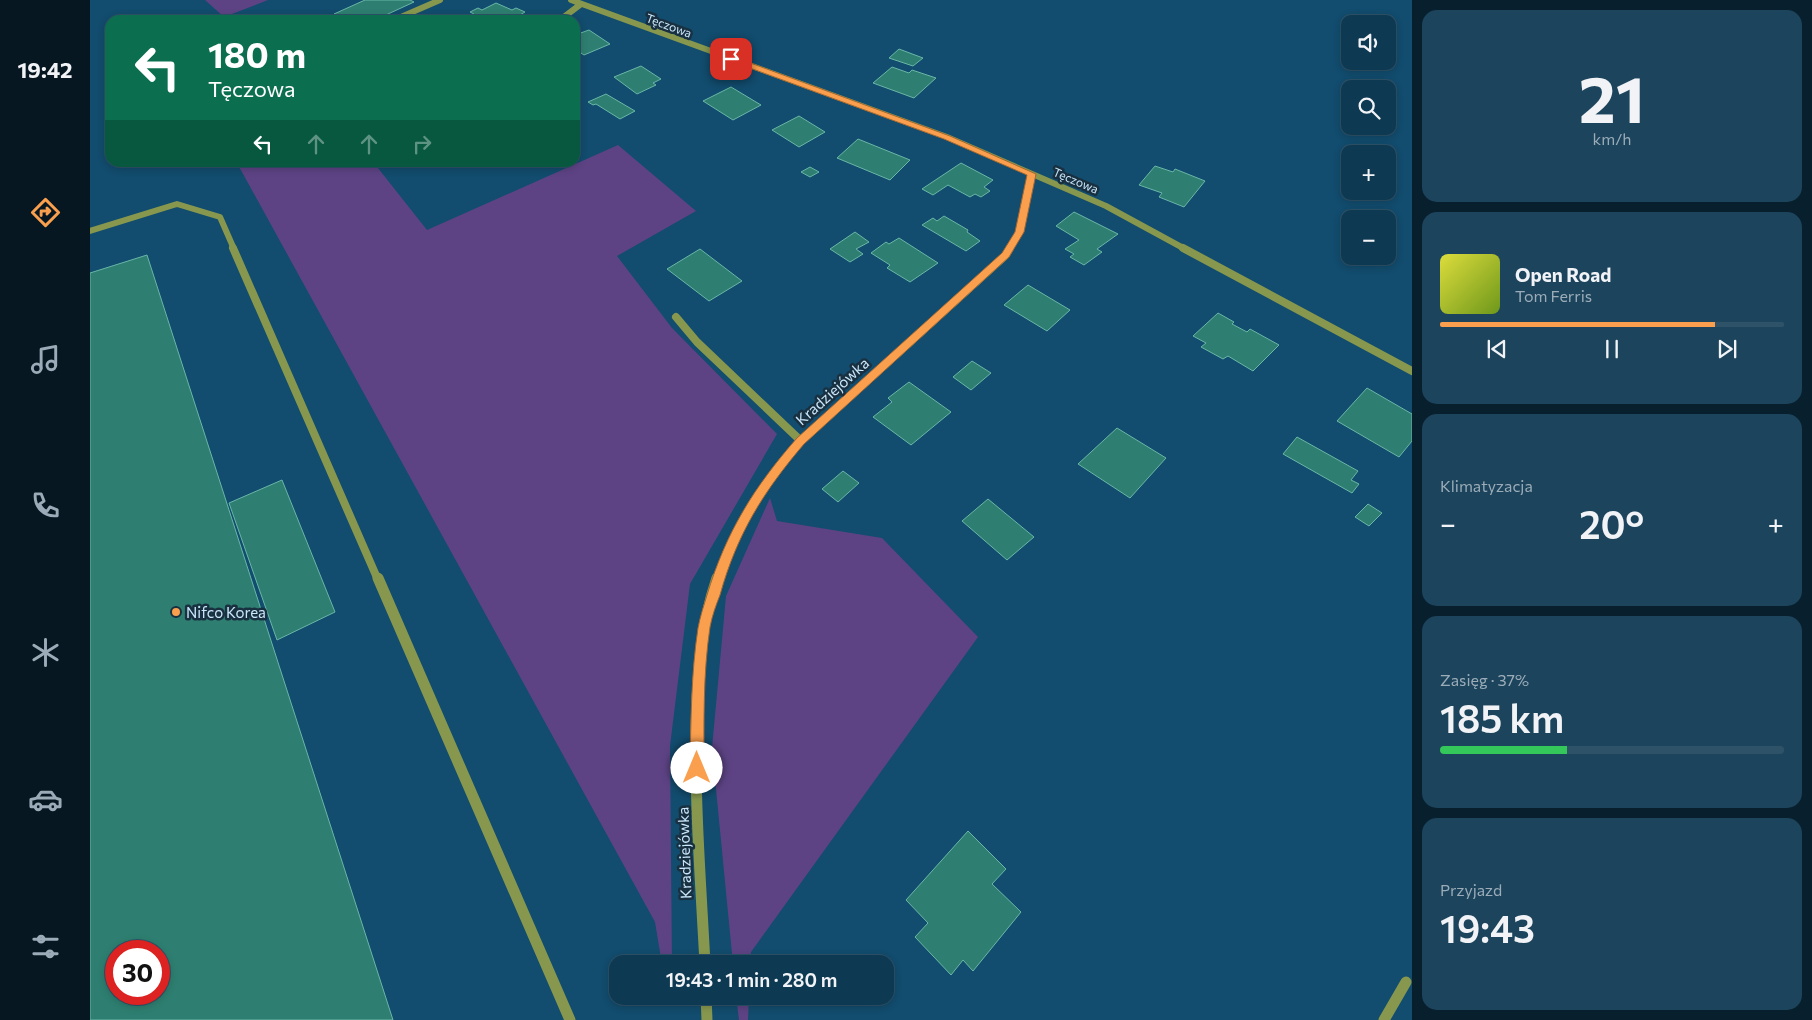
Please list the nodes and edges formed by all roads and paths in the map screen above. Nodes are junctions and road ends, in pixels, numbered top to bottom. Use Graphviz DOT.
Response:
graph roads {
  1 [pos="440,0"];
  2 [pos="571,0"];
  3 [pos="581,4"];
  4 [pos="406,15"];
  5 [pos="567,15"];
  6 [pos="1031,174"];
  7 [pos="90,231"];
  8 [pos="676,317"];
  9 [pos="1412,371"];
  10 [pos="801,441"];
  11 [pos="705,955"];
  12 [pos="1406,982"];
  13 [pos="706,1005"];
  14 [pos="570,1020"];
  15 [pos="707,1020"];
  16 [pos="1384,1020"];
  1 -- 4 [label="street"];
  2 -- 3 [label="street, Tęczowa"];
  3 -- 5 [label="street"];
  3 -- 6 [label="street, Tęczowa"];
  6 -- 9 [label="street, Tęczowa"];
  6 -- 10 [label="street, Kradziejówka"];
  7 -- 14 [label="street"];
  8 -- 10 [label="street"];
  10 -- 11 [label="street, Kradziejówka"];
  12 -- 16 [label="street"];
  13 -- 15 [label="street"];
}
